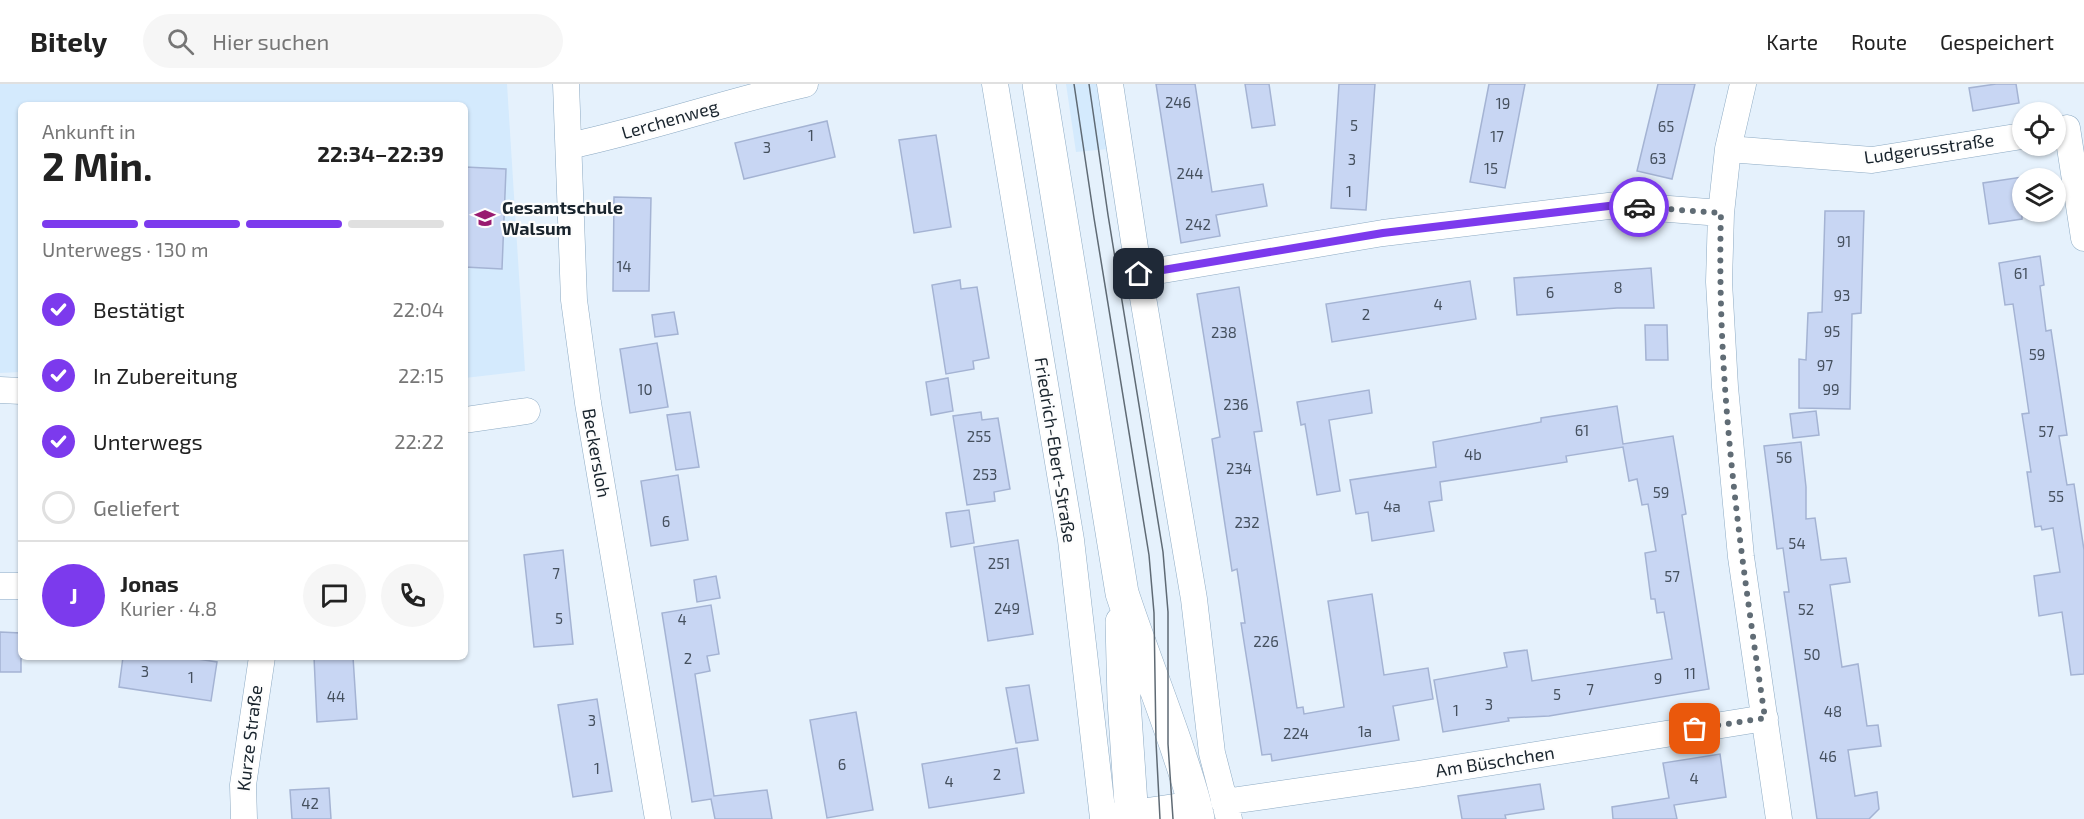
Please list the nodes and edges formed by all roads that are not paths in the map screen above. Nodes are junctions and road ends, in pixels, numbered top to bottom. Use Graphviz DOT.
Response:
graph roads {
  1 [pos="566,84"];
  2 [pos="805,84"];
  3 [pos="995,84"];
  4 [pos="1039,84"];
  5 [pos="1110,84"];
  6 [pos="1743,84"];
  7 [pos="2069,128"];
  8 [pos="2012,138"];
  9 [pos="569,146"];
  10 [pos="1728,149"];
  11 [pos="1721,213"];
  12 [pos="2084,238"];
  13 [pos="1139,274"];
  14 [pos="0,390"];
  15 [pos="18,391"];
  16 [pos="527,411"];
  17 [pos="468,420"];
  18 [pos="0,586"];
  19 [pos="18,586"];
  20 [pos="1122,593"];
  21 [pos="262,660"];
  22 [pos="1765,718"];
  23 [pos="1212,811"];
  24 [pos="1116,817"];
  25 [pos="244,819"];
  26 [pos="658,819"];
  27 [pos="1779,819"];
  1 -- 9 [label="street, Beckersloh"];
  2 -- 9 [label="street, Lerchenweg"];
  3 -- 24 [label="street, Friedrich-Ebert-Straße"];
  4 -- 20 [label="main road"];
  5 -- 13 [label="street"];
  6 -- 10 [label="street"];
  7 -- 12 [label="street"];
  8 -- 10 [label="street, Ludgerusstraße"];
  9 -- 26 [label="street, Beckersloh"];
  10 -- 11 [label="street"];
  11 -- 13 [label="street"];
  11 -- 22 [label="street"];
  13 -- 23 [label="street"];
  14 -- 15 [label="street"];
  16 -- 17 [label="street"];
  18 -- 19 [label="street"];
  20 -- 23 [label="main road"];
  20 -- 24 [label="main road"];
  21 -- 25 [label="street, Kurze Straße"];
  22 -- 23 [label="street, Am Büschchen"];
  22 -- 27 [label="street"];
  23 -- 24 [label="street, Am Büschchen"];
}
